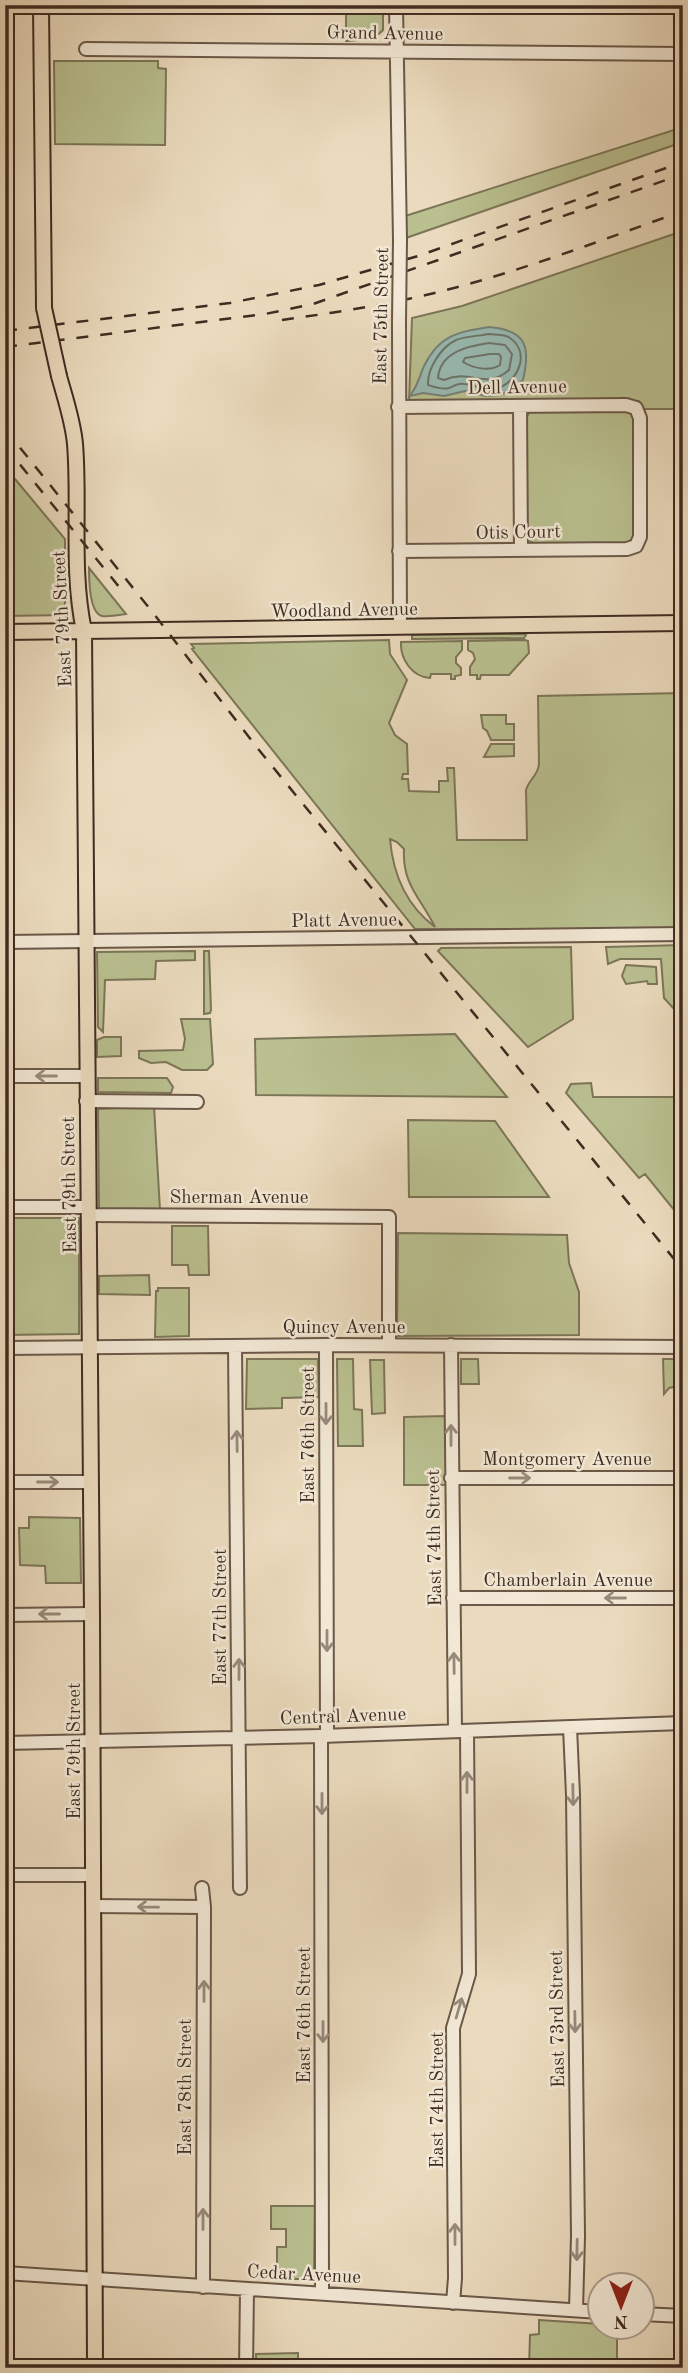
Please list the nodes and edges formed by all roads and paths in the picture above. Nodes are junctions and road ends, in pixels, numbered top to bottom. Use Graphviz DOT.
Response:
graph roads {
  1 [pos="41,5"];
  2 [pos="396,5"];
  3 [pos="86,49"];
  4 [pos="397,51"];
  5 [pos="683,54"];
  6 [pos="520,406"];
  7 [pos="398,407"];
  8 [pos="636,546"];
  9 [pos="521,550"];
  10 [pos="399,551"];
  11 [pos="683,623"];
  12 [pos="400,627"];
  13 [pos="84,631"];
  14 [pos="5,632"];
  15 [pos="683,934"];
  16 [pos="5,942"];
  17 [pos="86,942"];
  18 [pos="5,1076"];
  19 [pos="87,1076"];
  20 [pos="86,1101"];
  21 [pos="198,1102"];
  22 [pos="5,1208"];
  23 [pos="88,1211"];
  24 [pos="326,1345"];
  25 [pos="389,1345"];
  26 [pos="451,1345"];
  27 [pos="235,1346"];
  28 [pos="88,1347"];
  29 [pos="683,1347"];
  30 [pos="5,1348"];
  31 [pos="451,1478"];
  32 [pos="683,1478"];
  33 [pos="5,1482"];
  34 [pos="90,1482"];
  35 [pos="453,1598"];
  36 [pos="683,1598"];
  37 [pos="92,1614"];
  38 [pos="5,1615"];
  39 [pos="683,1723"];
  40 [pos="570,1727"];
  41 [pos="461,1731"];
  42 [pos="324,1736"];
  43 [pos="239,1737"];
  44 [pos="91,1740"];
  45 [pos="5,1743"];
  46 [pos="5,1875"];
  47 [pos="93,1875"];
  48 [pos="202,1888"];
  49 [pos="240,1888"];
  50 [pos="93,1906"];
  51 [pos="204,1908"];
  52 [pos="5,2273"];
  53 [pos="94,2279"];
  54 [pos="203,2287"];
  55 [pos="247,2289"];
  56 [pos="323,2293"];
  57 [pos="453,2303"];
  58 [pos="576,2311"];
  59 [pos="586,2311"];
  60 [pos="656,2315"];
  61 [pos="683,2316"];
  62 [pos="95,2368"];
  63 [pos="246,2368"];
  1 -- 13 [label="main road, East 79th Street, bridge"];
  2 -- 4 [label="street, East 75th Street"];
  3 -- 4 [label="street, Grand Avenue"];
  4 -- 5 [label="street, Grand Avenue"];
  4 -- 7 [label="street, East 75th Street, bridge"];
  6 -- 7 [label="street, Dell Avenue"];
  6 -- 8 [label="street, Dell Avenue"];
  6 -- 9 [label="street"];
  7 -- 10 [label="street, East 75th Street"];
  8 -- 9 [label="street, Otis Court"];
  9 -- 10 [label="street, Otis Court"];
  10 -- 12 [label="street, East 75th Street"];
  11 -- 12 [label="main road, Woodland Avenue"];
  12 -- 13 [label="main road, Woodland Avenue"];
  13 -- 14 [label="main road, Woodland Avenue"];
  13 -- 17 [label="main road, East 79th Street"];
  15 -- 17 [label="street, Platt Avenue"];
  16 -- 17 [label="street, Platt Avenue"];
  17 -- 19 [label="main road, East 79th Street"];
  19 -- 18 [label="street, one-way"];
  19 -- 20 [label="main road, East 79th Street"];
  20 -- 21 [label="street"];
  20 -- 23 [label="main road, East 79th Street"];
  22 -- 23 [label="street, Sherman Avenue"];
  23 -- 25 [label="street, Sherman Avenue"];
  23 -- 28 [label="main road, East 79th Street"];
  24 -- 25 [label="street, Quincy Avenue"];
  24 -- 27 [label="street, Quincy Avenue"];
  24 -- 42 [label="street, East 76th Street, one-way"];
  25 -- 26 [label="street, Quincy Avenue"];
  26 -- 29 [label="street, Quincy Avenue"];
  31 -- 26 [label="street, East 74th Street, one-way"];
  27 -- 28 [label="street, Quincy Avenue"];
  43 -- 27 [label="street, East 77th Street, one-way"];
  28 -- 30 [label="street, Quincy Avenue"];
  28 -- 34 [label="main road, East 79th Street"];
  31 -- 32 [label="street, Montgomery Avenue, one-way"];
  31 -- 35 [label="street, East 74th Street"];
  33 -- 34 [label="street, one-way"];
  34 -- 37 [label="main road, East 79th Street"];
  36 -- 35 [label="street, Chamberlain Avenue, one-way"];
  41 -- 35 [label="street, East 74th Street, one-way"];
  37 -- 38 [label="street, one-way"];
  37 -- 44 [label="main road, East 79th Street"];
  39 -- 40 [label="street, Central Avenue"];
  40 -- 41 [label="street, Central Avenue"];
  40 -- 58 [label="street, East 73rd Street, one-way"];
  41 -- 42 [label="street, Central Avenue"];
  57 -- 41 [label="street, East 74th Street, one-way"];
  42 -- 43 [label="street, Central Avenue"];
  42 -- 56 [label="street, East 76th Street, one-way"];
  43 -- 44 [label="street, Central Avenue"];
  43 -- 49 [label="street, East 77th Street"];
  44 -- 45 [label="street, Central Avenue"];
  44 -- 47 [label="main road, East 79th Street"];
  46 -- 47 [label="street"];
  47 -- 50 [label="main road, East 79th Street"];
  48 -- 51 [label="street, East 78th Street"];
  51 -- 50 [label="street, one-way"];
  50 -- 53 [label="main road, East 79th Street"];
  54 -- 51 [label="street, East 78th Street, one-way"];
  52 -- 53 [label="street, Cedar Avenue"];
  53 -- 54 [label="street, Cedar Avenue"];
  53 -- 62 [label="main road, East 79th Street"];
  54 -- 55 [label="street, Cedar Avenue"];
  55 -- 56 [label="street, Cedar Avenue"];
  55 -- 63 [label="street"];
  56 -- 57 [label="street, Cedar Avenue"];
  57 -- 58 [label="street, Cedar Avenue"];
  58 -- 59 [label="street, Cedar Avenue"];
  60 -- 61 [label="street"];
}
